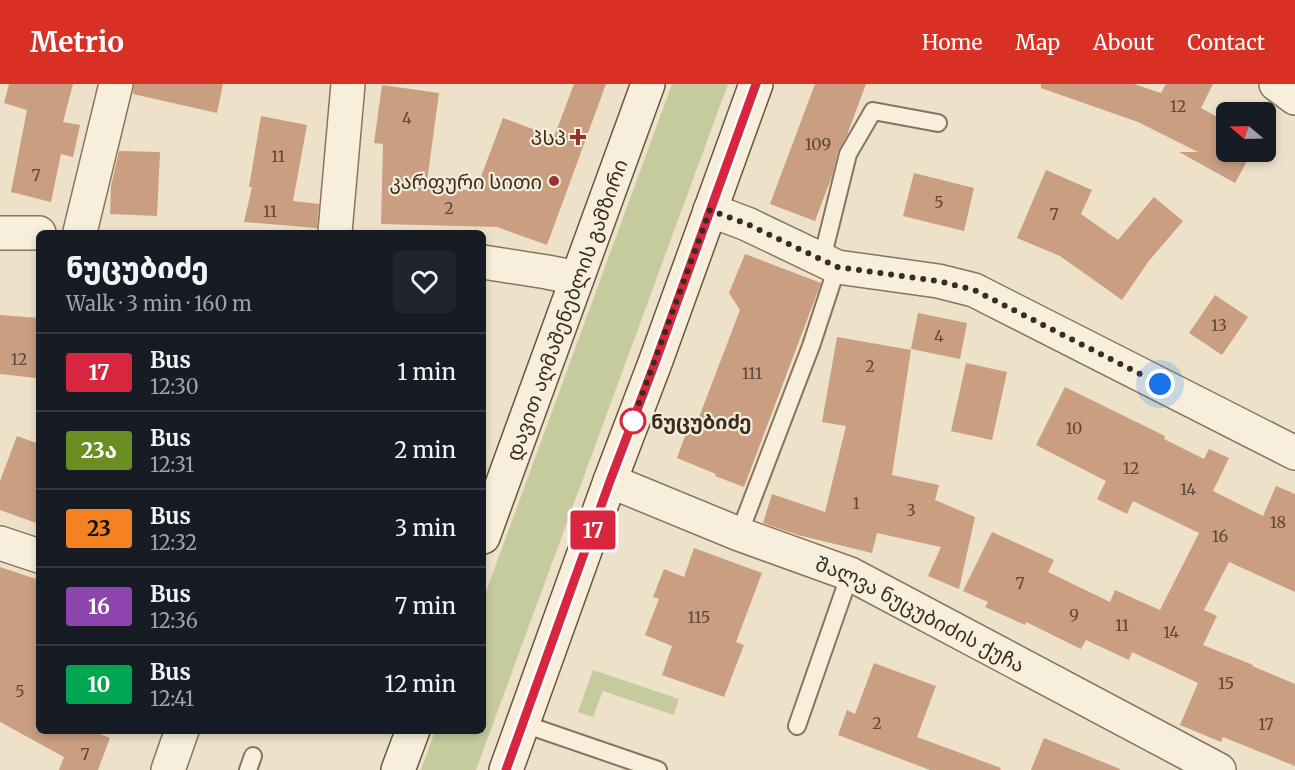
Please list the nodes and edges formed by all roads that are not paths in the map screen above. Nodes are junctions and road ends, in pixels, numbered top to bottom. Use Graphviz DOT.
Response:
graph roads {
  1 [pos="116,84"];
  2 [pos="348,84"];
  3 [pos="648,84"];
  4 [pos="756,84"];
  5 [pos="1276,84"];
  6 [pos="1295,98"];
  7 [pos="938,123"];
  8 [pos="710,210"];
  9 [pos="80,230"];
  10 [pos="335,230"];
  11 [pos="0,232"];
  12 [pos="36,233"];
  13 [pos="486,262"];
  14 [pos="829,263"];
  15 [pos="577,278"];
  16 [pos="1291,442"];
  17 [pos="610,481"];
  18 [pos="486,529"];
  19 [pos="739,534"];
  20 [pos="0,543"];
  21 [pos="36,555"];
  22 [pos="850,574"];
  23 [pos="524,724"];
  24 [pos="797,726"];
  25 [pos="181,734"];
  26 [pos="412,734"];
  27 [pos="168,770"];
  28 [pos="398,770"];
  29 [pos="506,770"];
  30 [pos="658,770"];
  31 [pos="1219,770"];
  1 -- 9 [label="street"];
  2 -- 10 [label="street"];
  3 -- 15 [label="street, დავით აღმაშენებლის გამზირი"];
  4 -- 8 [label="street"];
  5 -- 6 [label="street"];
  7 -- 14 [label="lane"];
  8 -- 14 [label="street"];
  8 -- 17 [label="street"];
  11 -- 12 [label="street"];
  13 -- 15 [label="street"];
  14 -- 16 [label="street"];
  14 -- 19 [label="lane"];
  15 -- 18 [label="street, დავით აღმაშენებლის გამზირი"];
  17 -- 19 [label="street, შალვა ნუცუბიძის ქუჩა"];
  17 -- 23 [label="street"];
  19 -- 22 [label="street, შალვა ნუცუბიძის ქუჩა"];
  20 -- 21 [label="street"];
  22 -- 24 [label="lane"];
  22 -- 31 [label="street, შალვა ნუცუბიძის ქუჩა"];
  23 -- 29 [label="street"];
  23 -- 30 [label="lane"];
  25 -- 27 [label="street"];
  26 -- 28 [label="street"];
}
